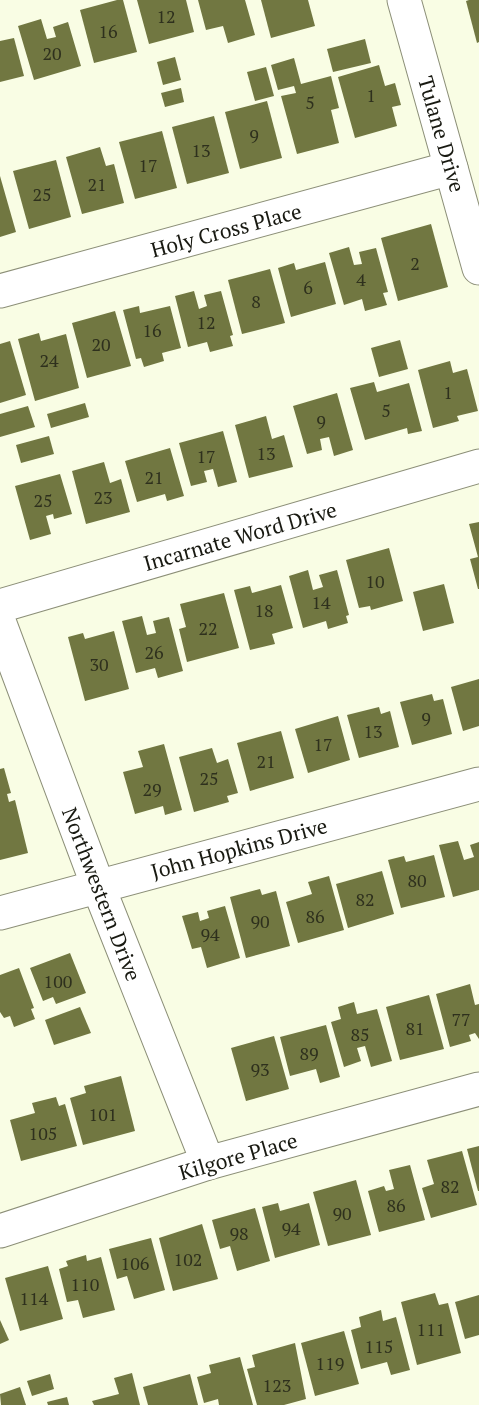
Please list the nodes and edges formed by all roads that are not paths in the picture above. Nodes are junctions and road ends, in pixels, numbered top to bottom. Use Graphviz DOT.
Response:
graph roads {
  1 [pos="404,0"];
  2 [pos="451,168"];
  3 [pos="479,268"];
  4 [pos="0,291"];
  5 [pos="479,466"];
  6 [pos="0,606"];
  7 [pos="0,624"];
  8 [pos="479,784"];
  9 [pos="98,886"];
  10 [pos="0,913"];
  11 [pos="479,1089"];
  12 [pos="207,1163"];
  13 [pos="0,1231"];
  1 -- 2 [label="street, Tulane Drive"];
  2 -- 3 [label="street, Tulane Drive"];
  2 -- 4 [label="street, Holy Cross Place"];
  5 -- 6 [label="street, Incarnate Word Drive"];
  7 -- 9 [label="street, Northwestern Drive"];
  8 -- 9 [label="street, John Hopkins Drive"];
  9 -- 10 [label="street, John Hopkins Drive"];
  9 -- 12 [label="street, Northwestern Drive"];
  11 -- 12 [label="street, Kilgore Place"];
  12 -- 13 [label="street, Kilgore Place"];
}
